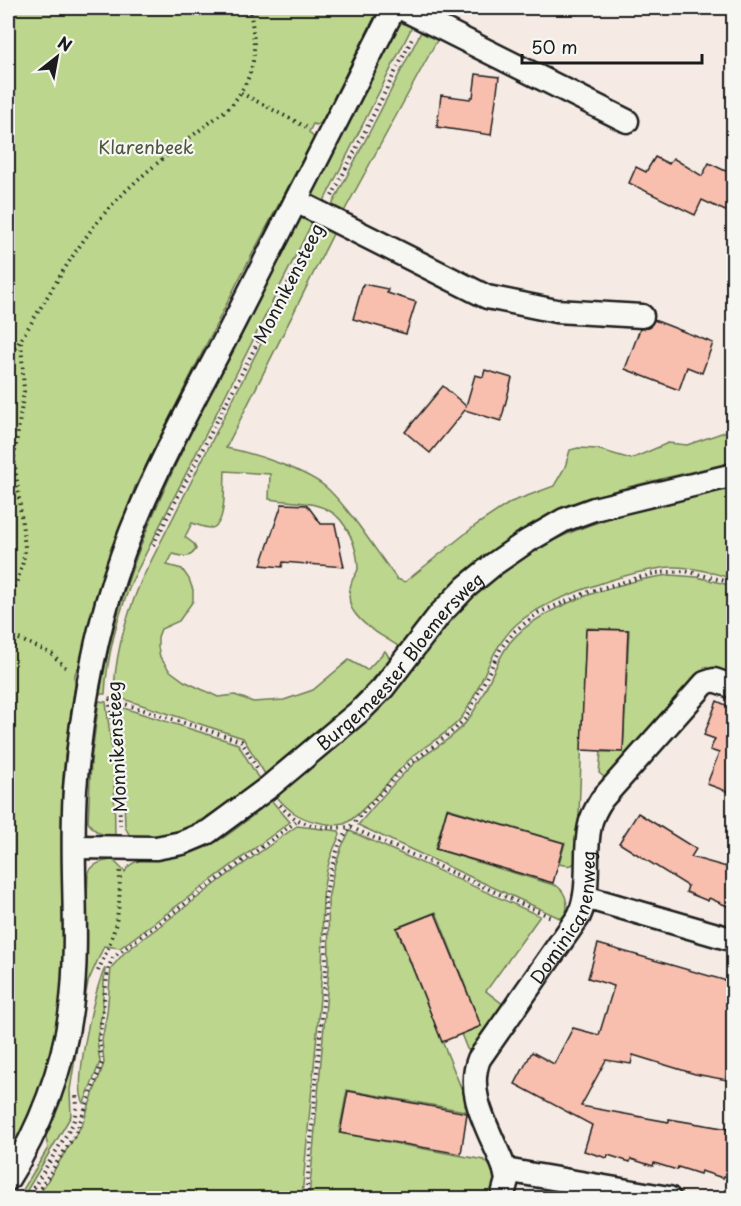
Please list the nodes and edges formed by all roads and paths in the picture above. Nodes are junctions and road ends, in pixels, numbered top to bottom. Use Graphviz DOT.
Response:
graph roads {
  1 [pos="250,8"];
  2 [pos="394,8"];
  3 [pos="401,8"];
  4 [pos="423,18"];
  5 [pos="241,93"];
  6 [pos="627,121"];
  7 [pos="327,138"];
  8 [pos="296,201"];
  9 [pos="323,215"];
  10 [pos="642,316"];
  11 [pos="21,339"];
  12 [pos="8,358"];
  13 [pos="734,475"];
  14 [pos="151,550"];
  15 [pos="734,582"];
  16 [pos="8,604"];
  17 [pos="8,634"];
  18 [pos="88,687"];
  19 [pos="734,687"];
  20 [pos="110,692"];
  21 [pos="110,699"];
  22 [pos="269,787"];
  23 [pos="297,821"];
  24 [pos="350,827"];
  25 [pos="75,847"];
  26 [pos="120,848"];
  27 [pos="585,897"];
  28 [pos="571,926"];
  29 [pos="734,940"];
  30 [pos="95,978"];
  31 [pos="75,1090"];
  32 [pos="505,1170"];
  33 [pos="8,1179"];
  34 [pos="27,1198"];
  35 [pos="34,1198"];
  36 [pos="306,1198"];
  37 [pos="502,1198"];
  38 [pos="669,1198"];
  1 -- 5 [label="path"];
  2 -- 7 [label="street, Monnikensteeg"];
  3 -- 4 [label="street"];
  4 -- 6 [label="street"];
  4 -- 9 [label="path, Monnikensteeg"];
  5 -- 7 [label="path"];
  5 -- 11 [label="path"];
  7 -- 8 [label="street, Monnikensteeg"];
  8 -- 9 [label="street, Monnikensteeg"];
  8 -- 18 [label="street, Monnikensteeg"];
  9 -- 10 [label="street, Monnikensteeg"];
  9 -- 14 [label="path, Monnikensteeg"];
  11 -- 12 [label="path"];
  11 -- 16 [label="path"];
  13 -- 22 [label="street, Burgemeester Bloemersweg"];
  15 -- 24 [label="path"];
  17 -- 18 [label="path"];
  18 -- 21 [label="path"];
  18 -- 25 [label="street, Monnikensteeg"];
  19 -- 27 [label="street, Dominicanenweg"];
  20 -- 21 [label="path, Monnikensteeg"];
  21 -- 22 [label="path"];
  21 -- 26 [label="path, Monnikensteeg"];
  22 -- 23 [label="path"];
  22 -- 26 [label="street, Burgemeester Bloemersweg"];
  23 -- 24 [label="path"];
  23 -- 35 [label="path"];
  24 -- 28 [label="path"];
  24 -- 36 [label="path"];
  25 -- 26 [label="street, Burgemeester Bloemersweg"];
  25 -- 33 [label="street, Monnikensteeg"];
  26 -- 30 [label="path, Monnikensteeg"];
  27 -- 28 [label="street, Dominicanenweg"];
  27 -- 29 [label="street"];
  28 -- 32 [label="street, Dominicanenweg"];
  31 -- 34 [label="path"];
  32 -- 37 [label="street, Dominicanenweg"];
  32 -- 38 [label="street"];
}
